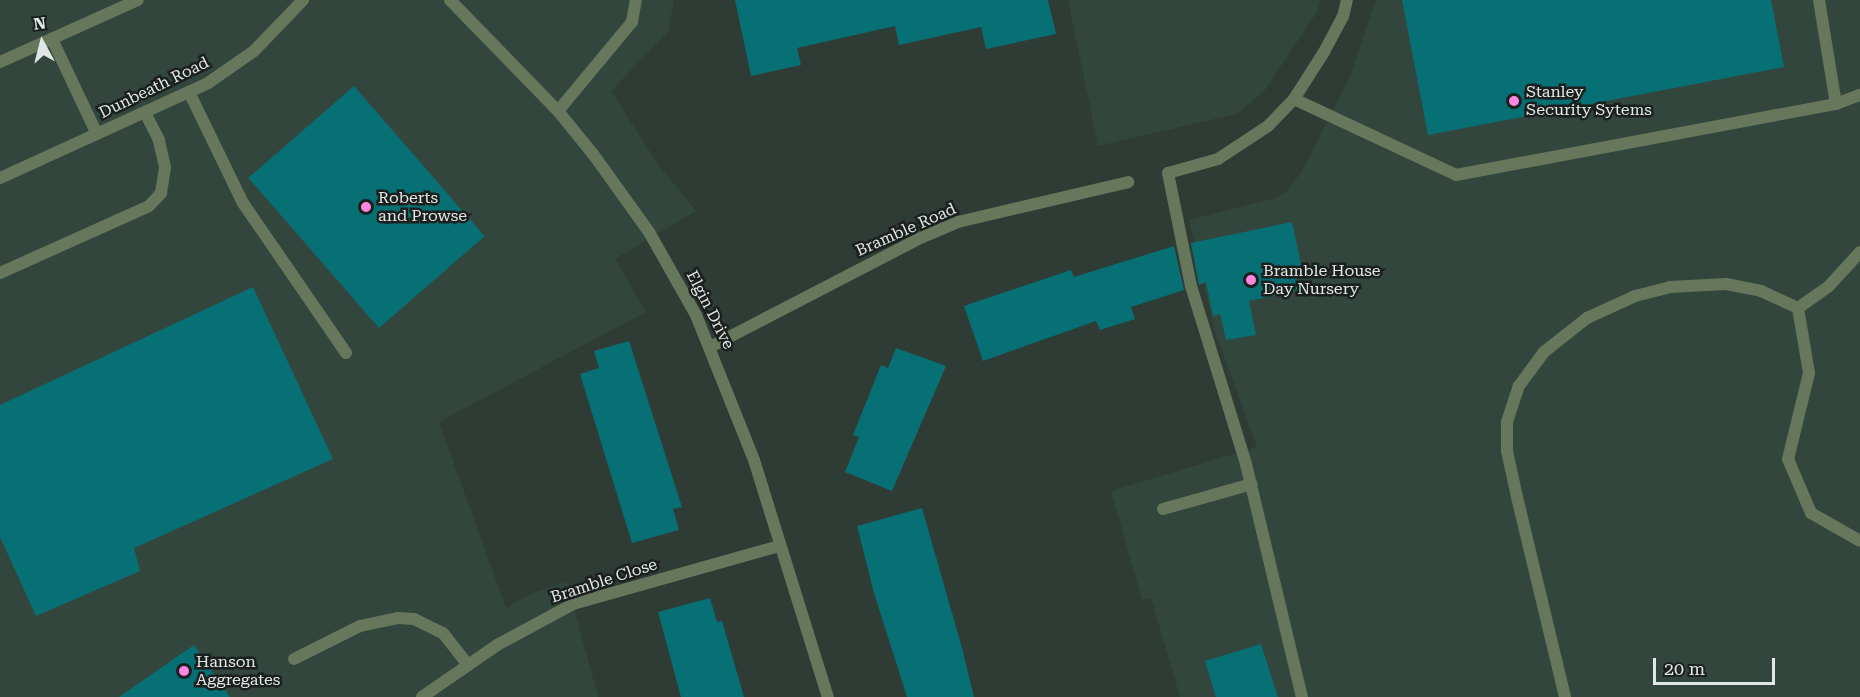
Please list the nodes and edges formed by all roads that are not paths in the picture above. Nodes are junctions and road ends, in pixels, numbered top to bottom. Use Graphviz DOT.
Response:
graph roads {
  1 [pos="138,0"];
  2 [pos="303,0"];
  3 [pos="450,0"];
  4 [pos="636,0"];
  5 [pos="1347,0"];
  6 [pos="1819,0"];
  7 [pos="52,39"];
  8 [pos="0,62"];
  9 [pos="189,92"];
  10 [pos="1860,95"];
  11 [pos="1294,99"];
  12 [pos="1836,104"];
  13 [pos="558,111"];
  14 [pos="145,112"];
  15 [pos="97,134"];
  16 [pos="0,178"];
  17 [pos="1128,182"];
  18 [pos="1860,252"];
  19 [pos="0,273"];
  20 [pos="1798,308"];
  21 [pos="712,346"];
  22 [pos="346,353"];
  23 [pos="1252,484"];
  24 [pos="1163,509"];
  25 [pos="1860,541"];
  26 [pos="780,546"];
  27 [pos="294,659"];
  28 [pos="468,665"];
  29 [pos="422,697"];
  30 [pos="828,697"];
  31 [pos="1302,697"];
  32 [pos="1565,697"];
  1 -- 7 [label="street"];
  2 -- 9 [label="street, Dunbeath Road"];
  3 -- 13 [label="street, Elgin Drive"];
  4 -- 13 [label="street"];
  5 -- 11 [label="street"];
  6 -- 12 [label="street"];
  7 -- 8 [label="street"];
  7 -- 15 [label="street"];
  9 -- 14 [label="street, Dunbeath Road"];
  9 -- 22 [label="street"];
  10 -- 12 [label="street"];
  11 -- 12 [label="street"];
  11 -- 23 [label="street"];
  13 -- 21 [label="street, Elgin Drive"];
  14 -- 15 [label="street, Dunbeath Road"];
  14 -- 19 [label="street"];
  15 -- 16 [label="street, Dunbeath Road"];
  17 -- 21 [label="street, Bramble Road"];
  18 -- 20 [label="street"];
  20 -- 25 [label="street"];
  20 -- 32 [label="street"];
  21 -- 26 [label="street, Elgin Drive"];
  23 -- 24 [label="street"];
  23 -- 31 [label="street"];
  26 -- 28 [label="street, Bramble Close"];
  26 -- 30 [label="street, Elgin Drive"];
  27 -- 28 [label="street"];
  28 -- 29 [label="street, Bramble Close"];
}
